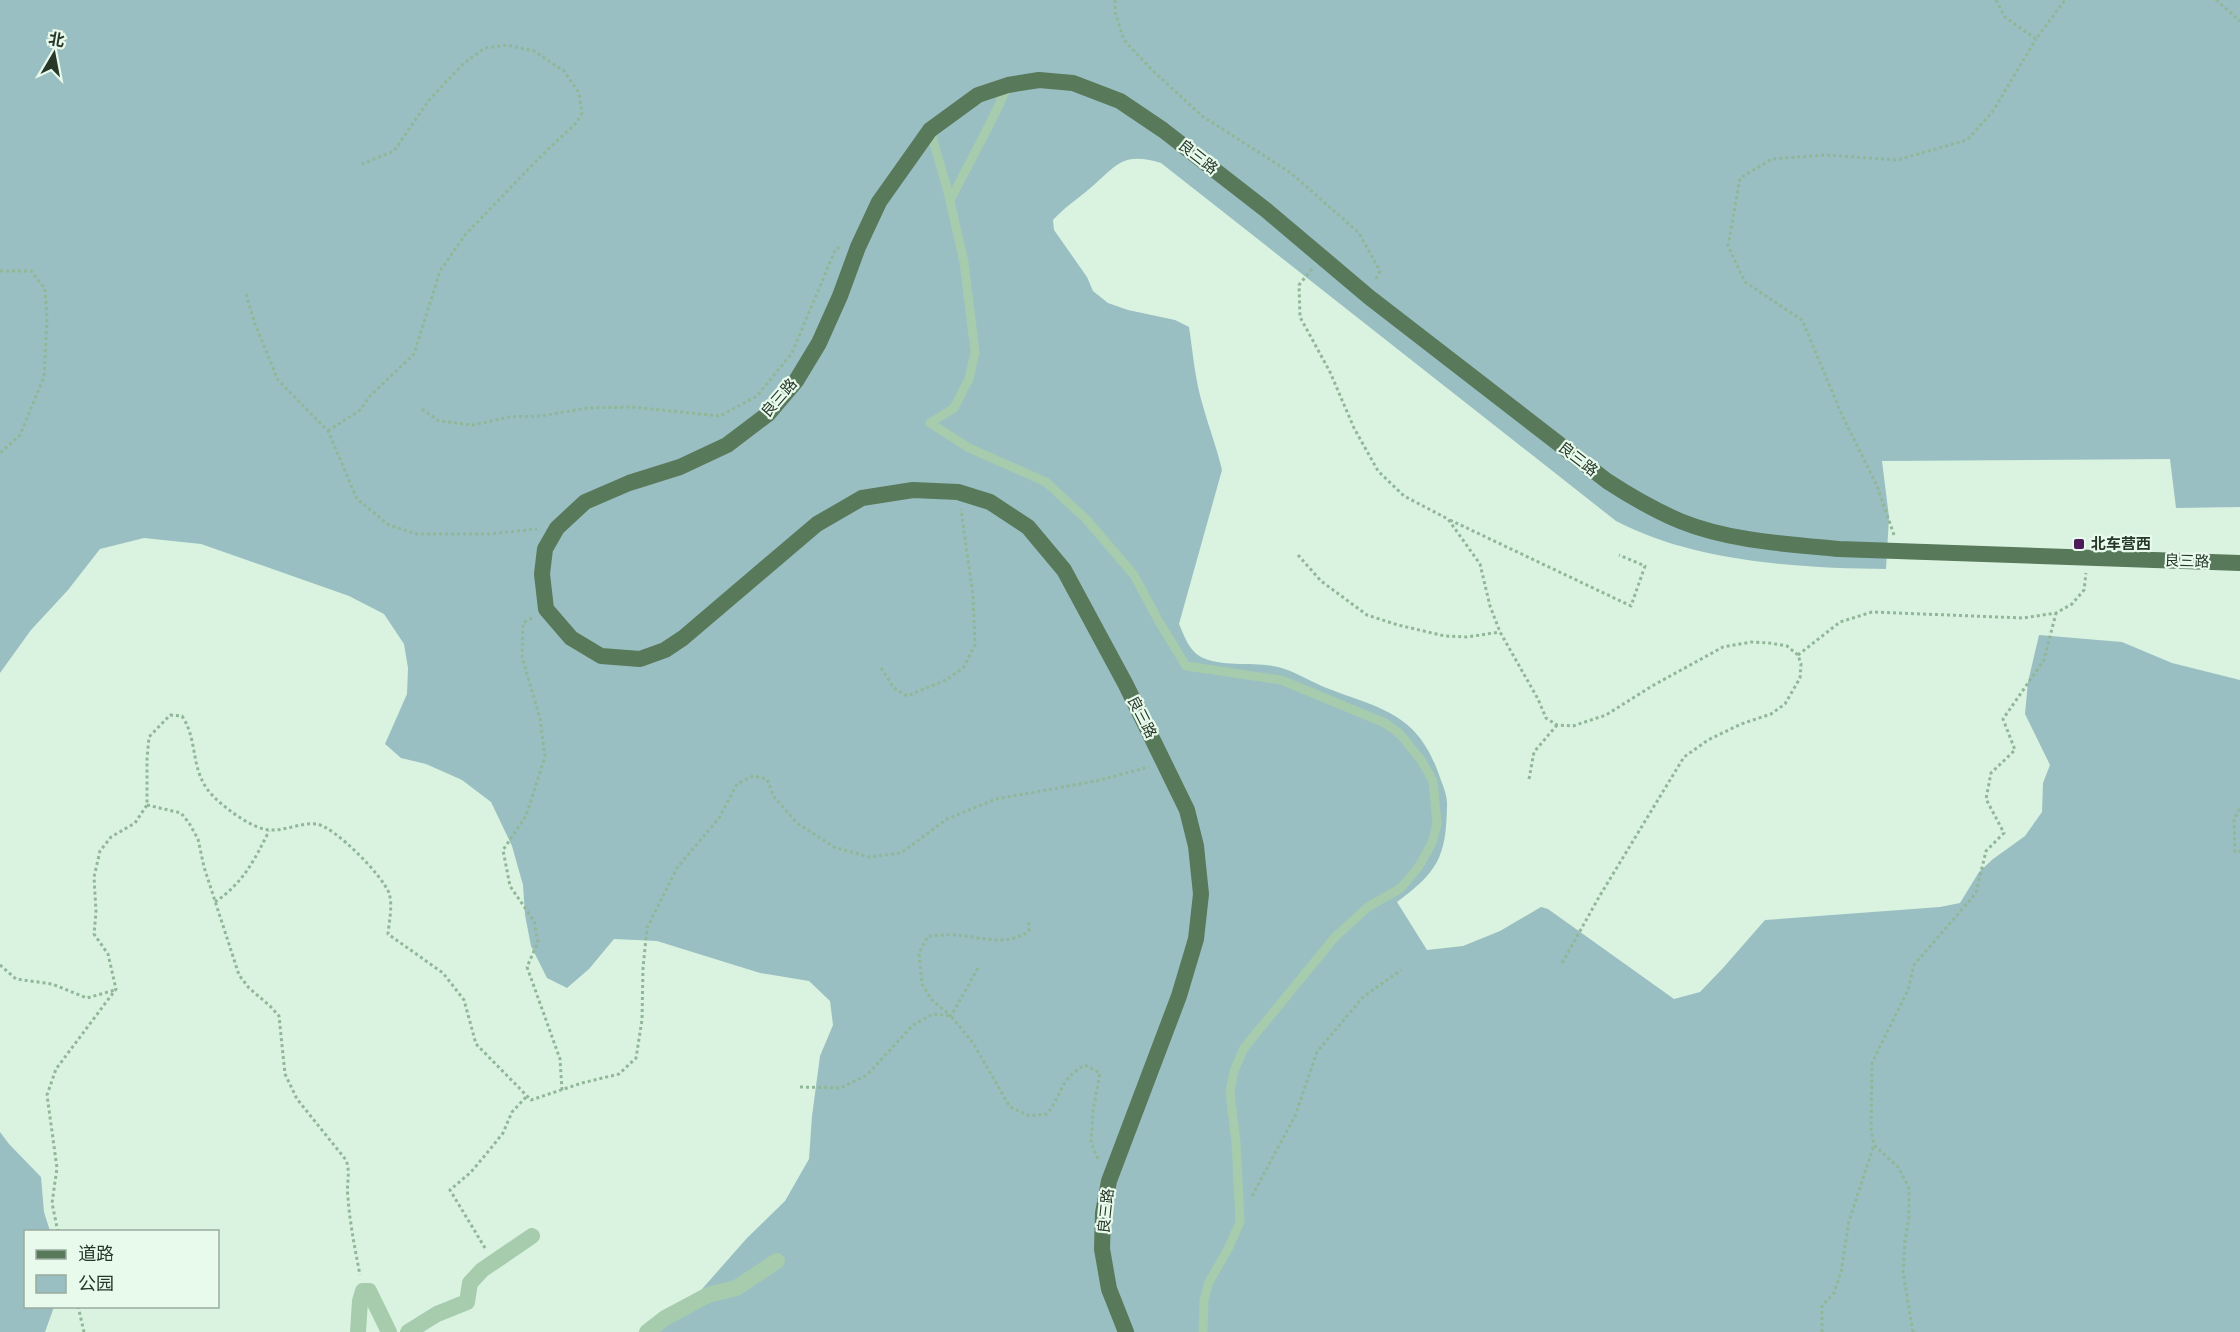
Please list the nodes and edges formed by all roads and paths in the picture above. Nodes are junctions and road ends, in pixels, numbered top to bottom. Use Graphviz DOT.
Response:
graph roads {
  1 [pos="1115,0"];
  2 [pos="1996,0"];
  3 [pos="2065,0"];
  4 [pos="2216,0"];
  5 [pos="2240,21"];
  6 [pos="2036,39"];
  7 [pos="1008,85"];
  8 [pos="930,130"];
  9 [pos="362,164"];
  10 [pos="950,201"];
  11 [pos="858,247"];
  12 [pos="1323,256"];
  13 [pos="0,271"];
  14 [pos="246,294"];
  15 [pos="1369,297"];
  16 [pos="422,409"];
  17 [pos="328,431"];
  18 [pos="0,453"];
  19 [pos="958,492"];
  20 [pos="1449,519"];
  21 [pos="556,528"];
  22 [pos="1899,551"];
  23 [pos="1298,555"];
  24 [pos="1619,555"];
  25 [pos="2087,558"];
  26 [pos="2240,563"];
  27 [pos="546,609"];
  28 [pos="2056,613"];
  29 [pos="1500,632"];
  30 [pos="1798,654"];
  31 [pos="881,668"];
  32 [pos="1557,725"];
  33 [pos="1165,763"];
  34 [pos="1529,779"];
  35 [pos="147,805"];
  36 [pos="2240,809"];
  37 [pos="269,831"];
  38 [pos="2240,851"];
  39 [pos="215,902"];
  40 [pos="1029,919"];
  41 [pos="0,965"];
  42 [pos="1560,965"];
  43 [pos="978,968"];
  44 [pos="1401,970"];
  45 [pos="116,989"];
  46 [pos="951,1016"];
  47 [pos="800,1087"];
  48 [pos="562,1090"];
  49 [pos="527,1096"];
  50 [pos="1874,1146"];
  51 [pos="1109,1181"];
  52 [pos="1240,1222"];
  53 [pos="58,1230"];
  54 [pos="532,1236"];
  55 [pos="777,1261"];
  56 [pos="494,1262"];
  57 [pos="363,1291"];
  58 [pos="78,1308"];
  59 [pos="84,1332"];
  60 [pos="358,1332"];
  61 [pos="389,1332"];
  62 [pos="408,1332"];
  63 [pos="647,1332"];
  64 [pos="1126,1332"];
  65 [pos="1203,1332"];
  66 [pos="1822,1332"];
  67 [pos="1913,1332"];
  1 -- 15 [label="path"];
  2 -- 6 [label="path"];
  3 -- 6 [label="path"];
  4 -- 5 [label="path"];
  6 -- 22 [label="path"];
  7 -- 8 [label="main road, 良三路"];
  7 -- 10 [label="lane"];
  7 -- 12 [label="main road, 良三路"];
  8 -- 10 [label="lane"];
  8 -- 11 [label="main road, 良三路"];
  9 -- 17 [label="path"];
  10 -- 52 [label="lane"];
  11 -- 16 [label="path"];
  11 -- 21 [label="main road, 良三路"];
  12 -- 15 [label="main road, 良三路"];
  12 -- 20 [label="path"];
  13 -- 18 [label="path"];
  14 -- 17 [label="path"];
  15 -- 22 [label="main road, 良三路"];
  17 -- 21 [label="path"];
  19 -- 27 [label="main road, 良三路"];
  19 -- 31 [label="path"];
  19 -- 33 [label="main road, 良三路"];
  20 -- 24 [label="path"];
  20 -- 29 [label="path"];
  21 -- 27 [label="main road, 良三路"];
  22 -- 25 [label="main road, 良三路"];
  23 -- 29 [label="path"];
  25 -- 26 [label="main road, 良三路"];
  25 -- 28 [label="path"];
  27 -- 48 [label="path"];
  28 -- 30 [label="path"];
  28 -- 50 [label="path"];
  29 -- 32 [label="path"];
  30 -- 32 [label="path"];
  30 -- 42 [label="path"];
  32 -- 34 [label="path"];
  33 -- 48 [label="path"];
  33 -- 51 [label="main road, 良三路"];
  35 -- 37 [label="path"];
  35 -- 39 [label="path"];
  35 -- 45 [label="path"];
  36 -- 38 [label="path"];
  37 -- 39 [label="path"];
  37 -- 49 [label="path"];
  39 -- 57 [label="path"];
  40 -- 46 [label="path"];
  41 -- 45 [label="path"];
  43 -- 46 [label="path"];
  44 -- 52 [label="path"];
  45 -- 53 [label="path"];
  46 -- 47 [label="path"];
  46 -- 51 [label="path"];
  48 -- 49 [label="path"];
  49 -- 56 [label="path"];
  50 -- 66 [label="path"];
  50 -- 67 [label="path"];
  51 -- 64 [label="main road, 良三路"];
  52 -- 65 [label="lane"];
  54 -- 56 [label="street"];
  55 -- 63 [label="street"];
  56 -- 62 [label="street"];
  57 -- 60 [label="street"];
  57 -- 61 [label="street"];
  58 -- 59 [label="path"];
}
